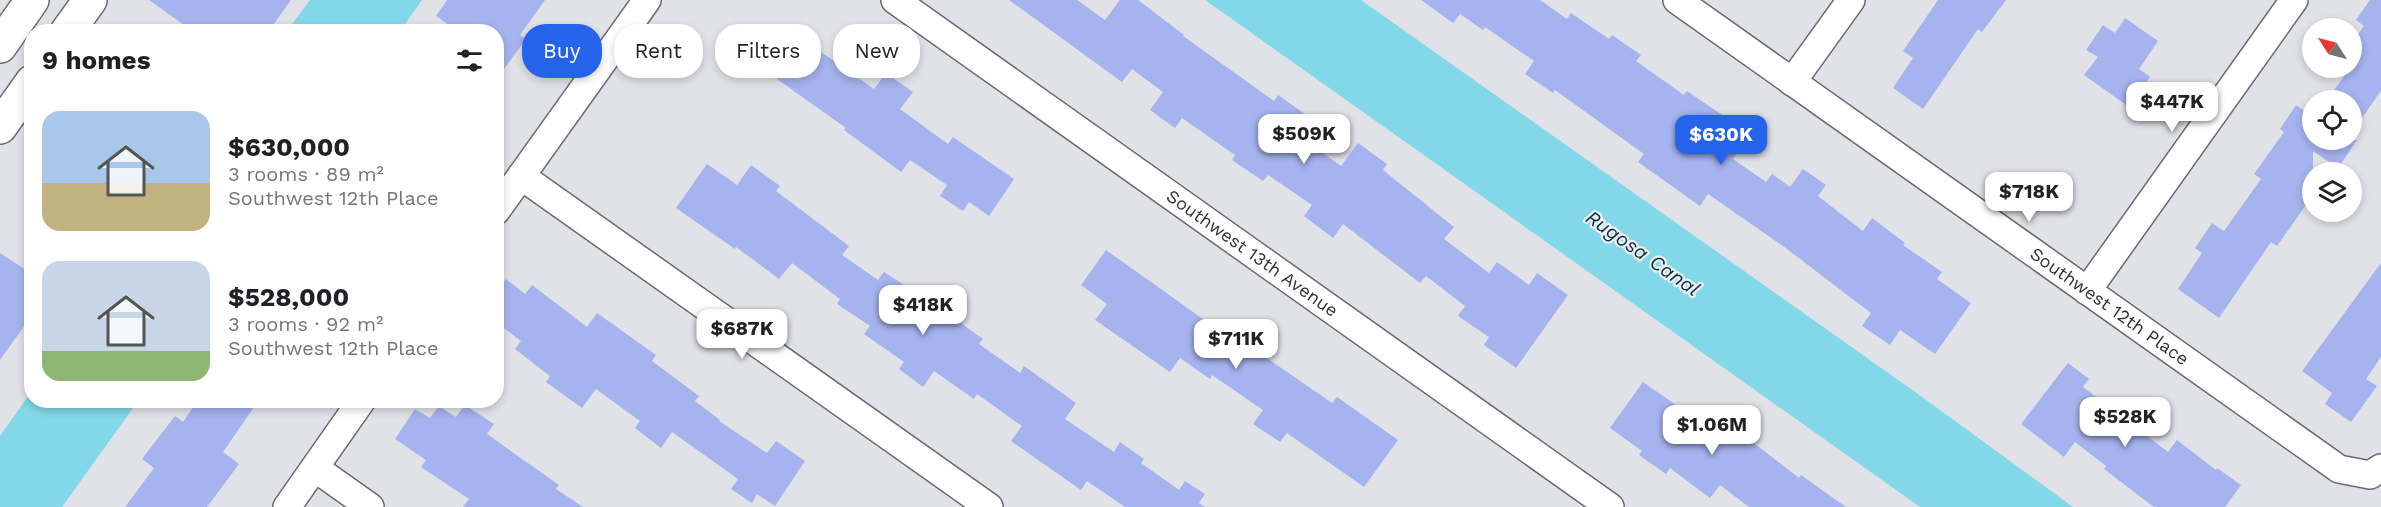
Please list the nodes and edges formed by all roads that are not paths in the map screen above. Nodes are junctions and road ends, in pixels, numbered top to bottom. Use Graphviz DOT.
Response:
graph roads {
  1 [pos="32,0"];
  2 [pos="90,0"];
  3 [pos="646,0"];
  4 [pos="895,0"];
  5 [pos="1677,0"];
  6 [pos="1851,0"];
  7 [pos="2294,0"];
  8 [pos="74,24"];
  9 [pos="0,46"];
  10 [pos="1792,82"];
  11 [pos="24,93"];
  12 [pos="0,127"];
  13 [pos="521,176"];
  14 [pos="504,199"];
  15 [pos="2087,291"];
  16 [pos="356,408"];
  17 [pos="315,468"];
  18 [pos="2375,472"];
  19 [pos="287,507"];
  20 [pos="370,507"];
  21 [pos="989,507"];
  22 [pos="1610,507"];
  1 -- 9 [label="street"];
  2 -- 8 [label="street"];
  3 -- 13 [label="street"];
  4 -- 22 [label="street, Southwest 13th Avenue"];
  5 -- 10 [label="street, Southwest 12th Place"];
  6 -- 10 [label="street"];
  7 -- 15 [label="street"];
  10 -- 15 [label="street, Southwest 12th Place"];
  11 -- 12 [label="street"];
  13 -- 14 [label="street"];
  13 -- 21 [label="street"];
  15 -- 18 [label="street, Southwest 12th Place"];
  16 -- 17 [label="street"];
  17 -- 19 [label="street"];
  17 -- 20 [label="street"];
}
